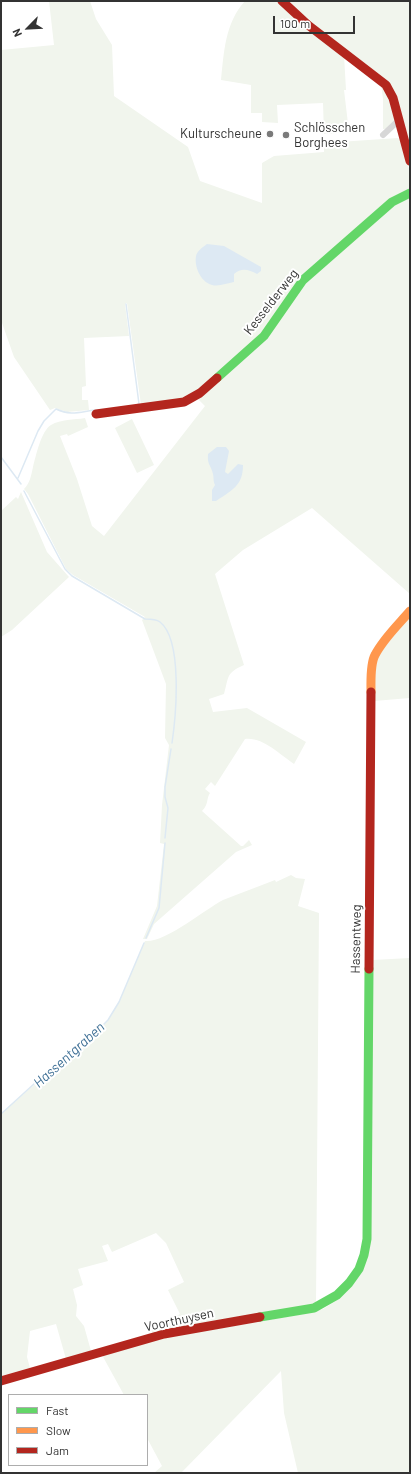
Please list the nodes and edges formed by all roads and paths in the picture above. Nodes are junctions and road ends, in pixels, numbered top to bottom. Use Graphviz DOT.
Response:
graph roads {
  1 [pos="282,1"];
  2 [pos="399,120"];
  3 [pos="383,135"];
  4 [pos="410,161"];
  5 [pos="410,193"];
  6 [pos="96,414"];
  7 [pos="410,611"];
  8 [pos="354,1277"];
  9 [pos="1,1381"];
  1 -- 2 [label="street"];
  2 -- 3 [label="street"];
  2 -- 4 [label="street"];
  5 -- 6 [label="street, Kesselderweg"];
  7 -- 8 [label="street, Hassentweg"];
  8 -- 9 [label="street, Voorthuysen"];
}
